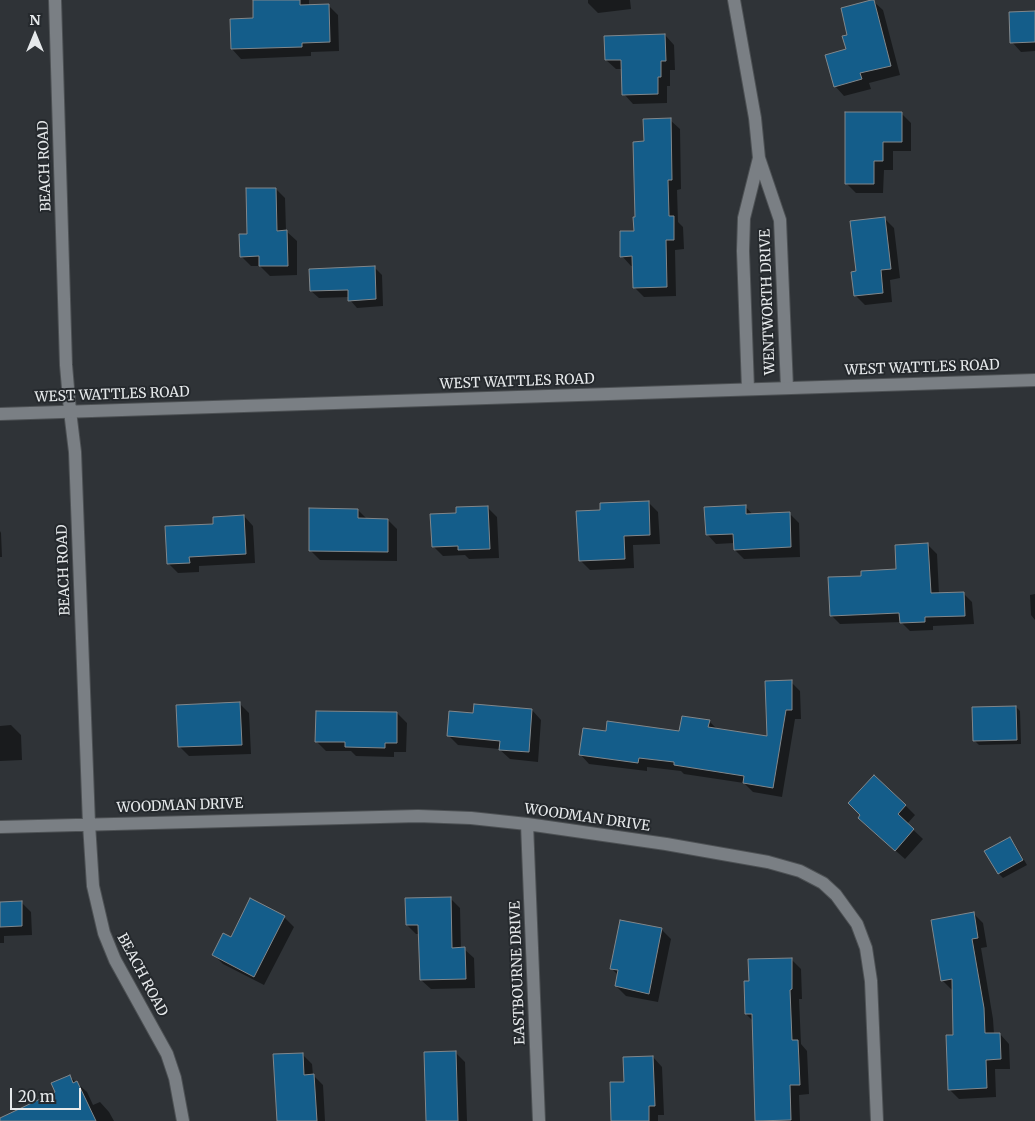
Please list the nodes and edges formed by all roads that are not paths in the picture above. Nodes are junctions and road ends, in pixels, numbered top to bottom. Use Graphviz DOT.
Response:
graph roads {
  1 [pos="55,0"];
  2 [pos="734,0"];
  3 [pos="759,158"];
  4 [pos="1035,380"];
  5 [pos="787,388"];
  6 [pos="748,389"];
  7 [pos="70,411"];
  8 [pos="0,414"];
  9 [pos="89,824"];
  10 [pos="527,824"];
  11 [pos="0,827"];
  12 [pos="183,1121"];
  13 [pos="539,1121"];
  14 [pos="877,1121"];
  1 -- 7 [label="street, BEACH ROAD"];
  2 -- 3 [label="street, WENTWORTH DRIVE"];
  3 -- 5 [label="street, WENTWORTH DRIVE"];
  3 -- 6 [label="street, WENTWORTH DRIVE"];
  4 -- 5 [label="street, WEST WATTLES ROAD"];
  5 -- 6 [label="street, WEST WATTLES ROAD"];
  6 -- 7 [label="street, WEST WATTLES ROAD"];
  7 -- 8 [label="street, WEST WATTLES ROAD"];
  7 -- 9 [label="street, BEACH ROAD"];
  9 -- 10 [label="street, WOODMAN DRIVE"];
  9 -- 11 [label="street, WOODMAN DRIVE"];
  9 -- 12 [label="street, BEACH ROAD"];
  10 -- 13 [label="street, EASTBOURNE DRIVE"];
  10 -- 14 [label="street, WOODMAN DRIVE"];
}
